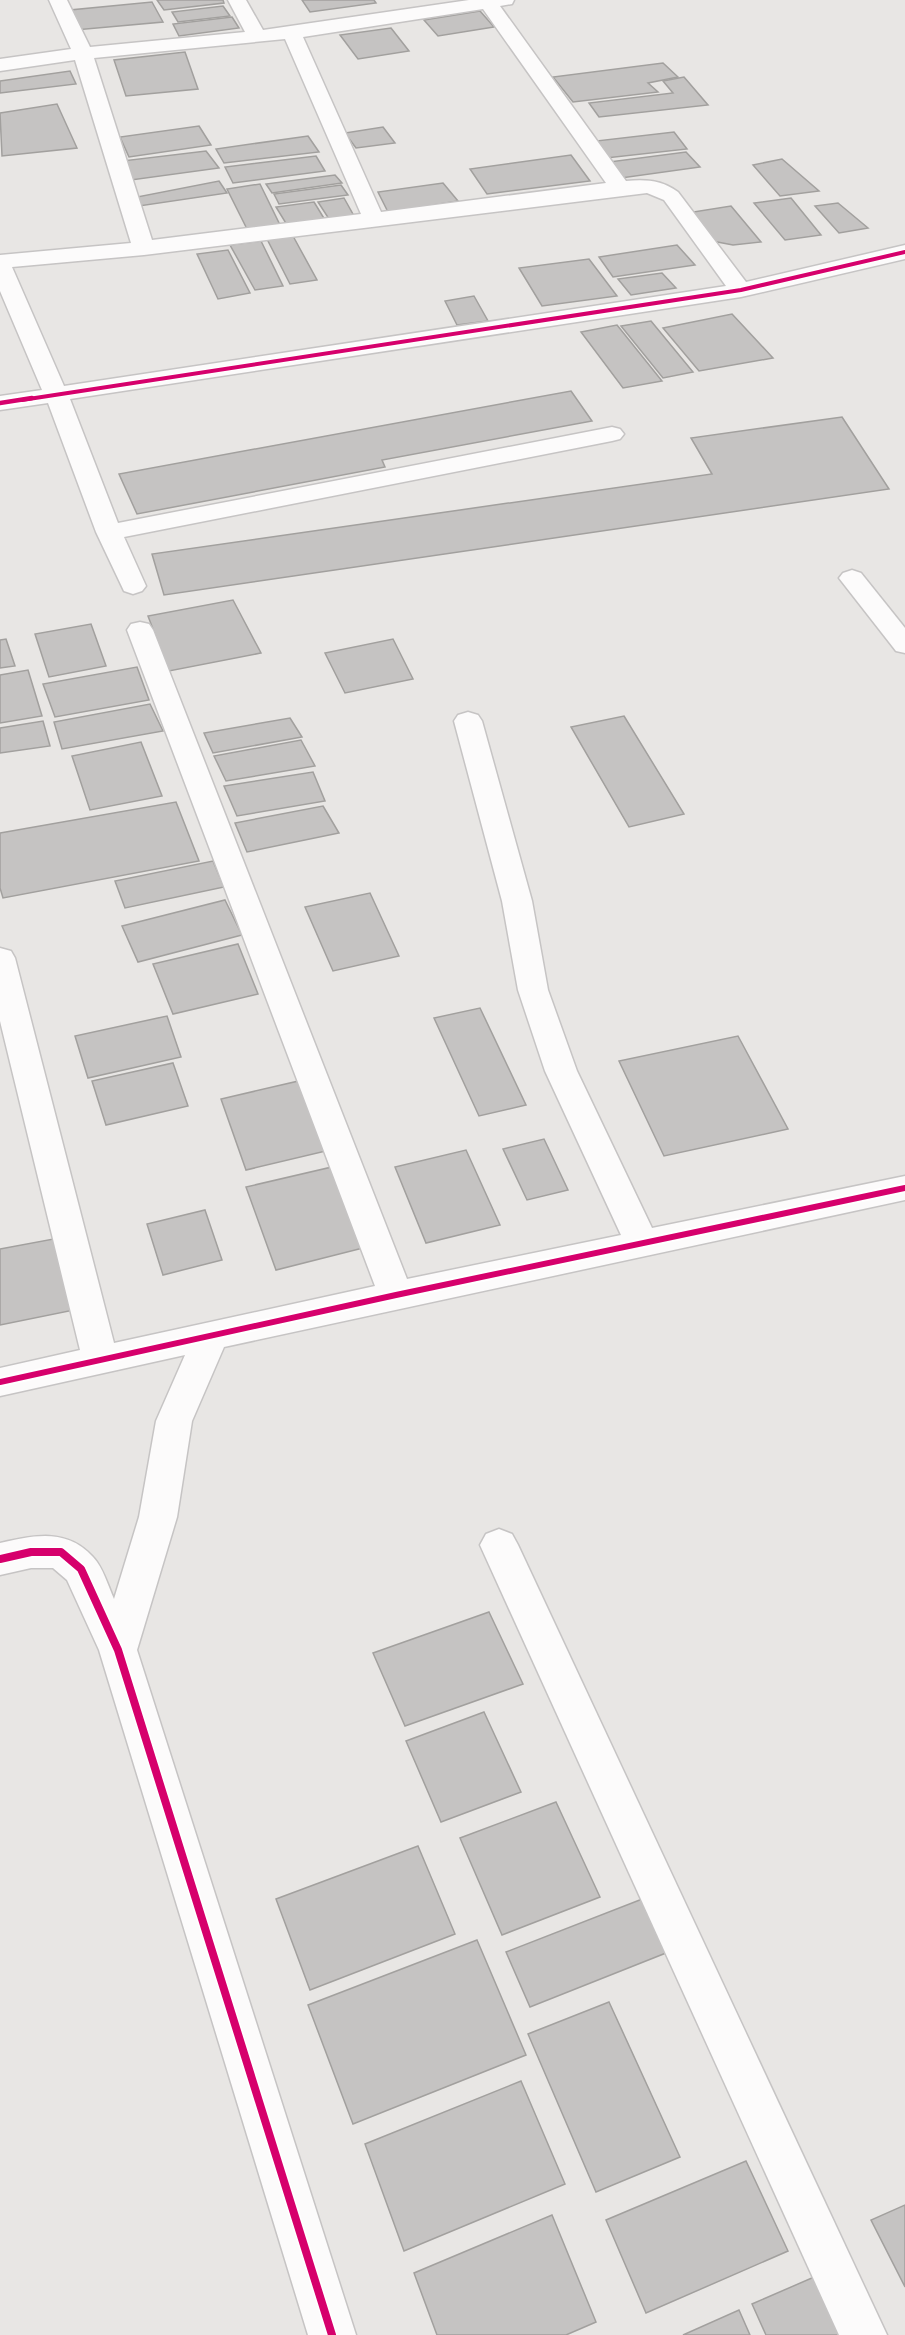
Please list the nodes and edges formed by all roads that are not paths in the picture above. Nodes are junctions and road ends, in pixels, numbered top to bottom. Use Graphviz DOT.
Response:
graph roads {
  1 [pos="58,0"];
  2 [pos="237,0"];
  3 [pos="497,2"];
  4 [pos="397,8"];
  5 [pos="292,33"];
  6 [pos="257,37"];
  7 [pos="83,53"];
  8 [pos="0,65"];
  9 [pos="620,188"];
  10 [pos="374,219"];
  11 [pos="144,248"];
  12 [pos="905,252"];
  13 [pos="0,263"];
  14 [pos="741,290"];
  15 [pos="56,394"];
  16 [pos="0,403"];
  17 [pos="612,434"];
  18 [pos="109,532"];
  19 [pos="852,578"];
  20 [pos="133,586"];
  21 [pos="140,630"];
  22 [pos="905,645"];
  23 [pos="468,721"];
  24 [pos="0,958"];
  25 [pos="905,1188"];
  26 [pos="642,1244"];
  27 [pos="396,1295"];
  28 [pos="211,1336"];
  29 [pos="100,1359"];
  30 [pos="0,1382"];
  31 [pos="499,1545"];
  32 [pos="0,1559"];
  33 [pos="118,1650"];
  34 [pos="333,2335"];
  35 [pos="863,2335"];
  1 -- 7 [label="street"];
  2 -- 6 [label="street"];
  3 -- 4 [label="street"];
  3 -- 9 [label="street"];
  4 -- 5 [label="street"];
  5 -- 6 [label="street"];
  5 -- 10 [label="street"];
  6 -- 7 [label="street"];
  7 -- 8 [label="street"];
  7 -- 11 [label="street"];
  9 -- 10 [label="street"];
  9 -- 14 [label="street"];
  10 -- 11 [label="street"];
  11 -- 13 [label="street"];
  12 -- 14 [label="street"];
  13 -- 15 [label="street"];
  14 -- 15 [label="street"];
  15 -- 16 [label="street"];
  15 -- 18 [label="street"];
  17 -- 18 [label="street"];
  18 -- 20 [label="street"];
  19 -- 22 [label="street"];
  21 -- 27 [label="street"];
  23 -- 26 [label="street"];
  24 -- 29 [label="street"];
  25 -- 26 [label="street"];
  26 -- 27 [label="street"];
  27 -- 28 [label="street"];
  28 -- 29 [label="street"];
  28 -- 33 [label="street"];
  29 -- 30 [label="street"];
  31 -- 35 [label="street"];
  32 -- 33 [label="street"];
  33 -- 34 [label="street"];
}
